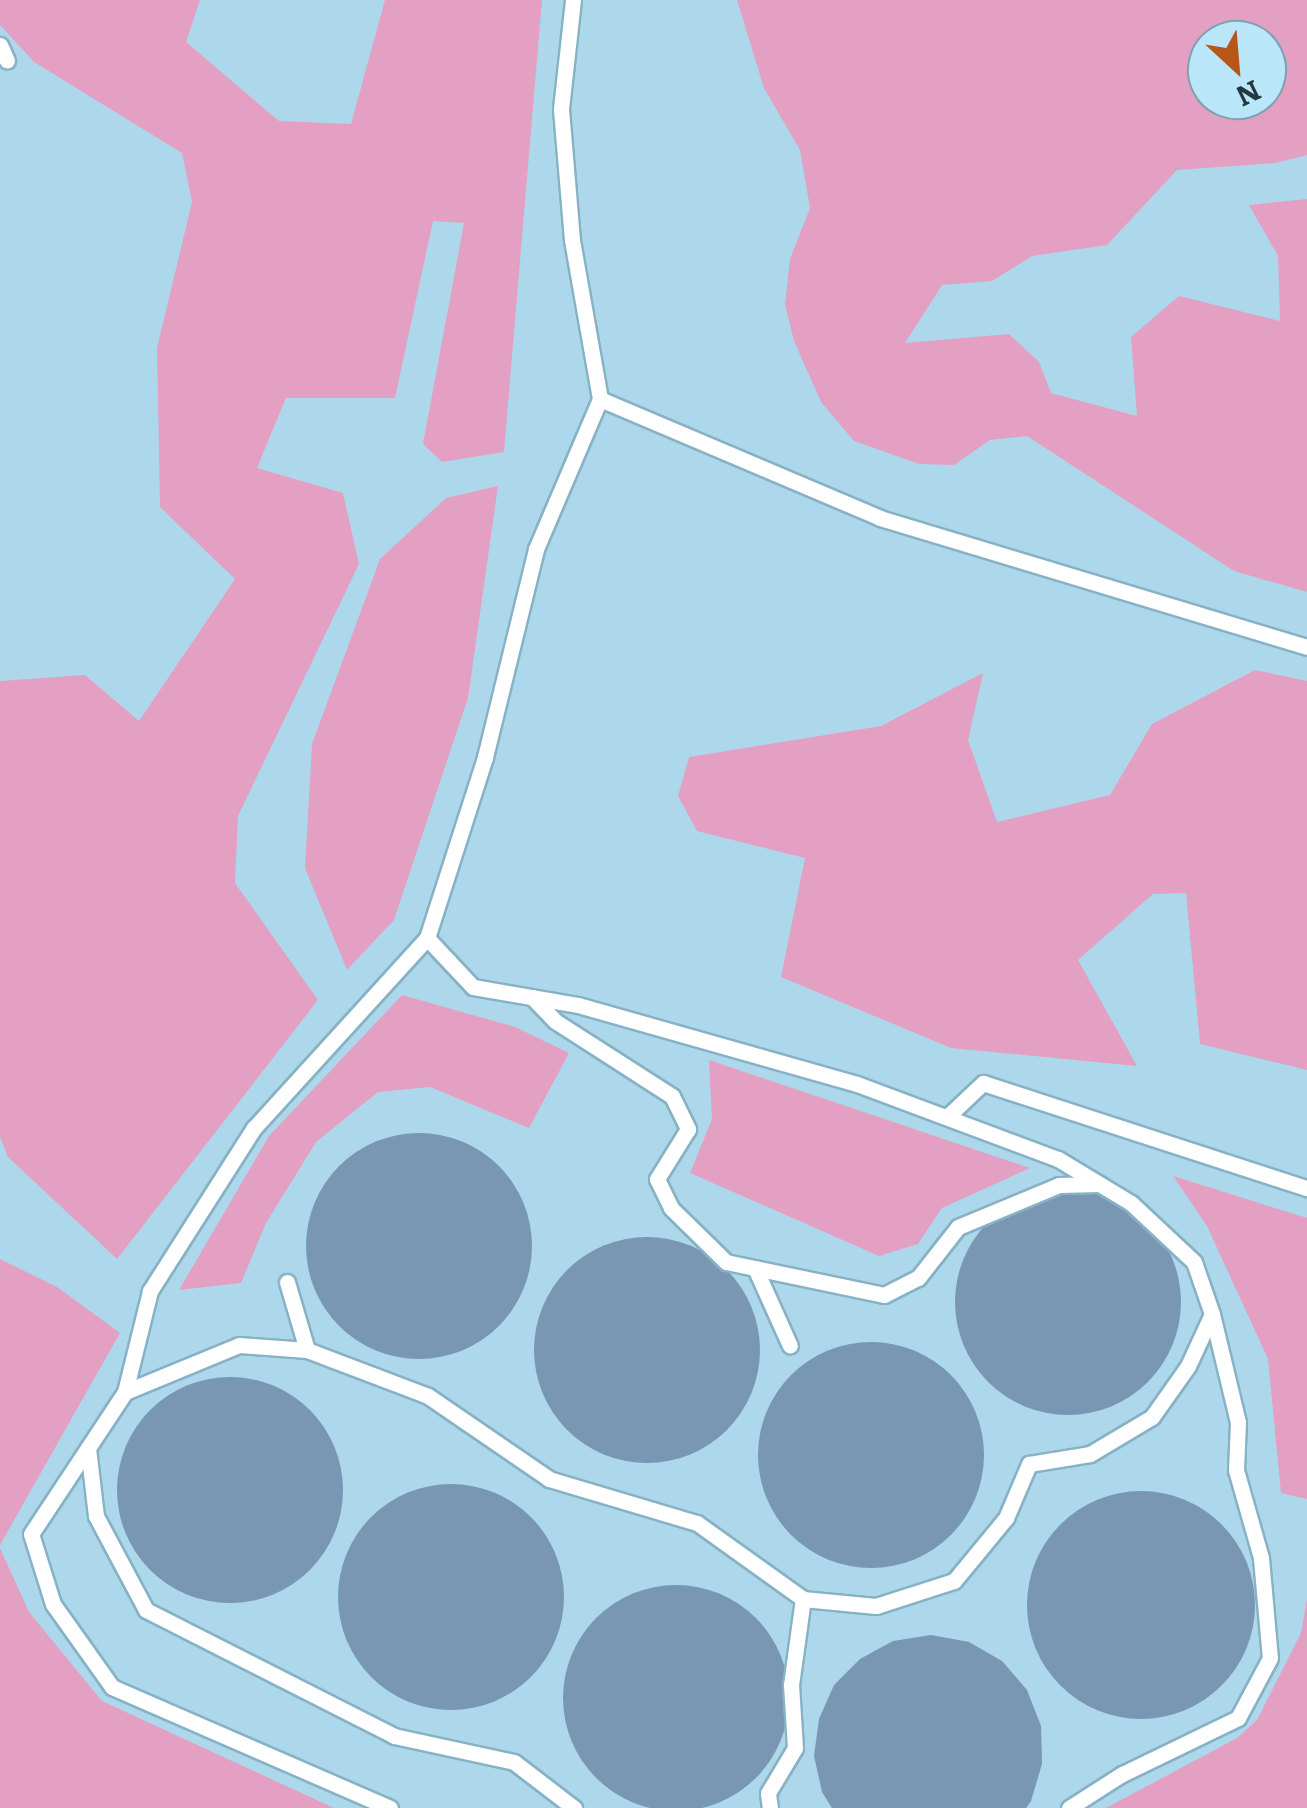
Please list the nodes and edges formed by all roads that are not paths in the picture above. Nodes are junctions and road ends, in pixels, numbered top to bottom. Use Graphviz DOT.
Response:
graph roads {
  1 [pos="573,0"];
  2 [pos="0,45"];
  3 [pos="7,61"];
  4 [pos="600,399"];
  5 [pos="1307,648"];
  6 [pos="427,938"];
  7 [pos="532,997"];
  8 [pos="946,1117"];
  9 [pos="1099,1184"];
  10 [pos="1307,1188"];
  11 [pos="755,1268"];
  12 [pos="287,1282"];
  13 [pos="1212,1314"];
  14 [pos="790,1346"];
  15 [pos="307,1350"];
  16 [pos="125,1392"];
  17 [pos="88,1448"];
  18 [pos="803,1599"];
  19 [pos="390,1808"];
  20 [pos="574,1808"];
  21 [pos="770,1808"];
  22 [pos="1068,1808"];
  1 -- 4 [label="lane"];
  2 -- 3 [label="lane"];
  4 -- 5 [label="lane"];
  4 -- 6 [label="lane"];
  6 -- 7 [label="lane"];
  6 -- 16 [label="lane"];
  7 -- 8 [label="lane"];
  7 -- 11 [label="lane"];
  8 -- 9 [label="lane"];
  8 -- 10 [label="lane"];
  9 -- 11 [label="lane"];
  9 -- 13 [label="lane"];
  11 -- 14 [label="lane"];
  12 -- 15 [label="lane"];
  13 -- 18 [label="lane"];
  13 -- 22 [label="lane"];
  15 -- 16 [label="lane"];
  15 -- 18 [label="lane"];
  16 -- 17 [label="lane"];
  17 -- 19 [label="lane"];
  17 -- 20 [label="lane"];
  18 -- 21 [label="lane"];
}
